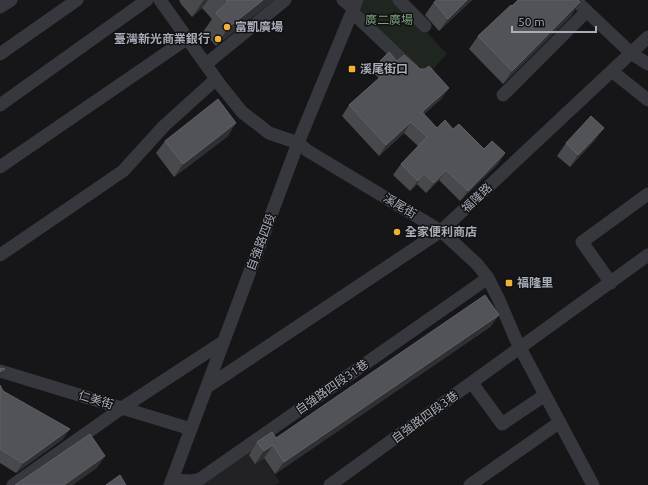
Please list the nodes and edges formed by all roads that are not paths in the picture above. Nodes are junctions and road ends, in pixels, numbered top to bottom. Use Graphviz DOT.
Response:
graph roads {
  1 [pos="10,0"];
  2 [pos="77,0"];
  3 [pos="147,0"];
  4 [pos="160,0"];
  5 [pos="285,0"];
  6 [pos="343,0"];
  7 [pos="399,0"];
  8 [pos="575,0"];
  9 [pos="0,7"];
  10 [pos="354,7"];
  11 [pos="587,11"];
  12 [pos="425,26"];
  13 [pos="188,38"];
  14 [pos="648,38"];
  15 [pos="0,54"];
  16 [pos="632,54"];
  17 [pos="206,64"];
  18 [pos="648,64"];
  19 [pos="415,72"];
  20 [pos="613,72"];
  21 [pos="216,79"];
  22 [pos="503,95"];
  23 [pos="648,100"];
  24 [pos="0,106"];
  25 [pos="298,143"];
  26 [pos="0,167"];
  27 [pos="648,194"];
  28 [pos="441,231"];
  29 [pos="0,255"];
  30 [pos="648,255"];
  31 [pos="488,278"];
  32 [pos="611,283"];
  33 [pos="223,342"];
  34 [pos="521,349"];
  35 [pos="0,371"];
  36 [pos="472,383"];
  37 [pos="207,387"];
  38 [pos="545,395"];
  39 [pos="122,408"];
  40 [pos="560,422"];
  41 [pos="191,429"];
  42 [pos="65,432"];
  43 [pos="78,439"];
  44 [pos="171,482"];
  45 [pos="13,485"];
  46 [pos="330,485"];
  47 [pos="470,485"];
  48 [pos="593,485"];
  1 -- 9 [label="street"];
  2 -- 15 [label="street"];
  3 -- 24 [label="street"];
  4 -- 13 [label="street, 溪尾街"];
  5 -- 17 [label="street"];
  6 -- 10 [label="street"];
  7 -- 12 [label="street"];
  8 -- 11 [label="street"];
  10 -- 19 [label="street"];
  10 -- 25 [label="street, 自強路四段"];
  11 -- 16 [label="street"];
  11 -- 22 [label="street"];
  13 -- 17 [label="street, 溪尾街"];
  13 -- 26 [label="street"];
  14 -- 16 [label="street, 福隆路"];
  16 -- 18 [label="street"];
  16 -- 20 [label="street, 福隆路"];
  17 -- 21 [label="street, 溪尾街"];
  20 -- 23 [label="street"];
  20 -- 28 [label="street, 福隆路"];
  21 -- 25 [label="street, 溪尾街"];
  21 -- 29 [label="street"];
  25 -- 28 [label="street, 溪尾街"];
  25 -- 33 [label="street, 自強路四段"];
  27 -- 32 [label="street"];
  28 -- 31 [label="street, 溪尾街"];
  28 -- 37 [label="street, 福隆路"];
  30 -- 32 [label="street, 自強路四段3巷"];
  31 -- 34 [label="street, 溪尾街"];
  31 -- 44 [label="street, 自強路四段31巷"];
  32 -- 34 [label="street, 自強路四段3巷"];
  33 -- 37 [label="street, 自強路四段"];
  33 -- 39 [label="street"];
  34 -- 36 [label="street, 自強路四段3巷"];
  34 -- 38 [label="street, 溪尾街"];
  35 -- 39 [label="street, 仁美街"];
  36 -- 38 [label="street"];
  36 -- 46 [label="street, 自強路四段3巷"];
  37 -- 41 [label="street, 自強路四段"];
  38 -- 40 [label="street, 溪尾街"];
  39 -- 41 [label="street, 仁美街"];
  39 -- 43 [label="street"];
  40 -- 47 [label="street"];
  40 -- 48 [label="street, 溪尾街"];
  41 -- 44 [label="street, 自強路四段"];
  42 -- 43 [label="street"];
  43 -- 45 [label="street"];
}
